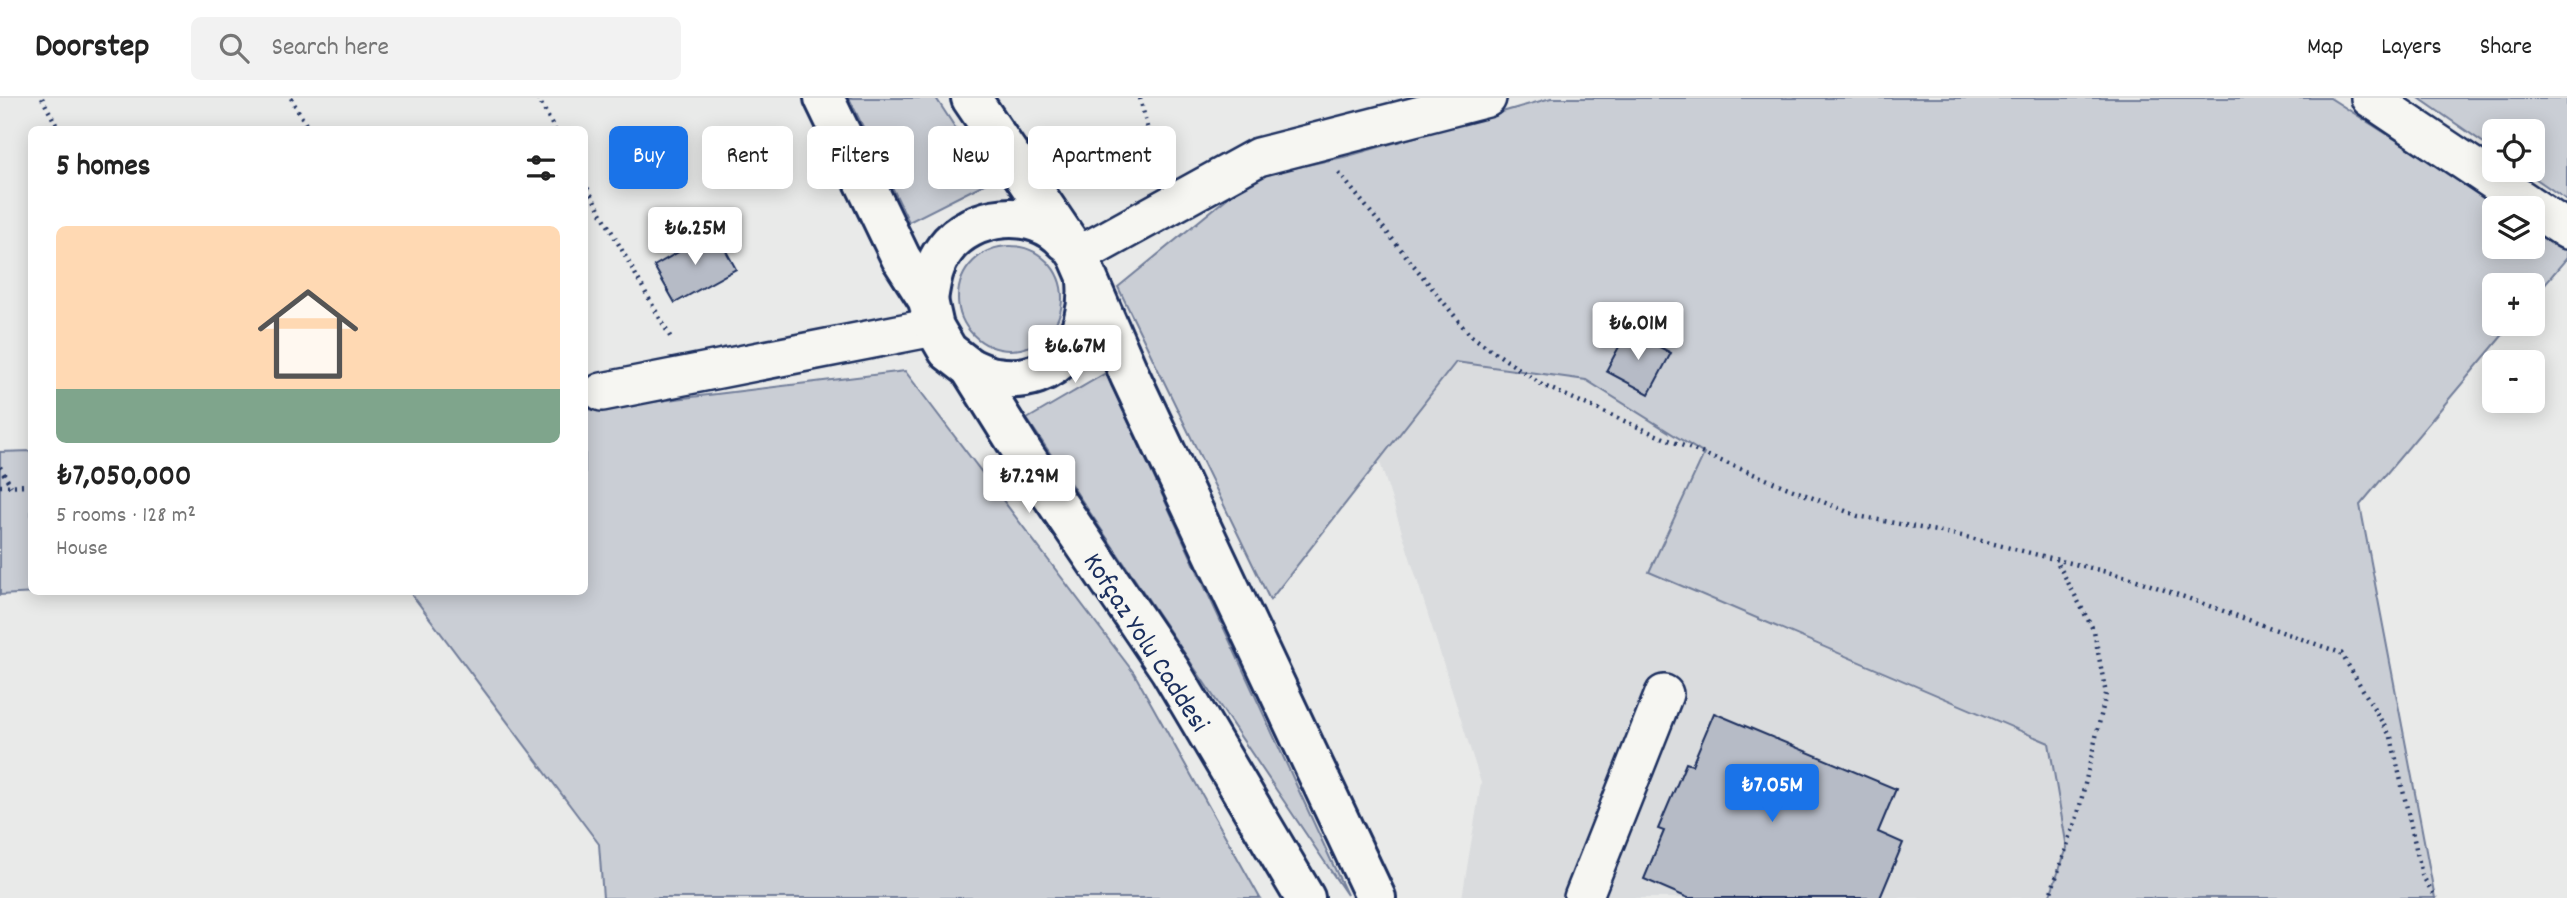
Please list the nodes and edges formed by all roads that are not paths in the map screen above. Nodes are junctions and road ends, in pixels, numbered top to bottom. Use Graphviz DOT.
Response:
graph roads {
  1 [pos="824,98"];
  2 [pos="971,98"];
  3 [pos="1487,98"];
  4 [pos="2370,98"];
  5 [pos="2567,230"];
  6 [pos="1083,268"];
  7 [pos="931,313"];
  8 [pos="970,368"];
  9 [pos="602,392"];
  10 [pos="1664,694"];
  11 [pos="1306,898"];
  12 [pos="1376,898"];
  13 [pos="1583,898"];
  1 -- 7 [label="main road, Kofçaz Yolu Caddesi"];
  2 -- 6 [label="main road"];
  3 -- 6 [label="street"];
  4 -- 5 [label="street"];
  6 -- 7 [label="main road"];
  6 -- 8 [label="main road"];
  6 -- 12 [label="main road"];
  7 -- 8 [label="main road, Kofçaz Yolu Caddesi"];
  7 -- 9 [label="street"];
  8 -- 11 [label="main road, Kofçaz Yolu Caddesi"];
  10 -- 13 [label="street"];
}
